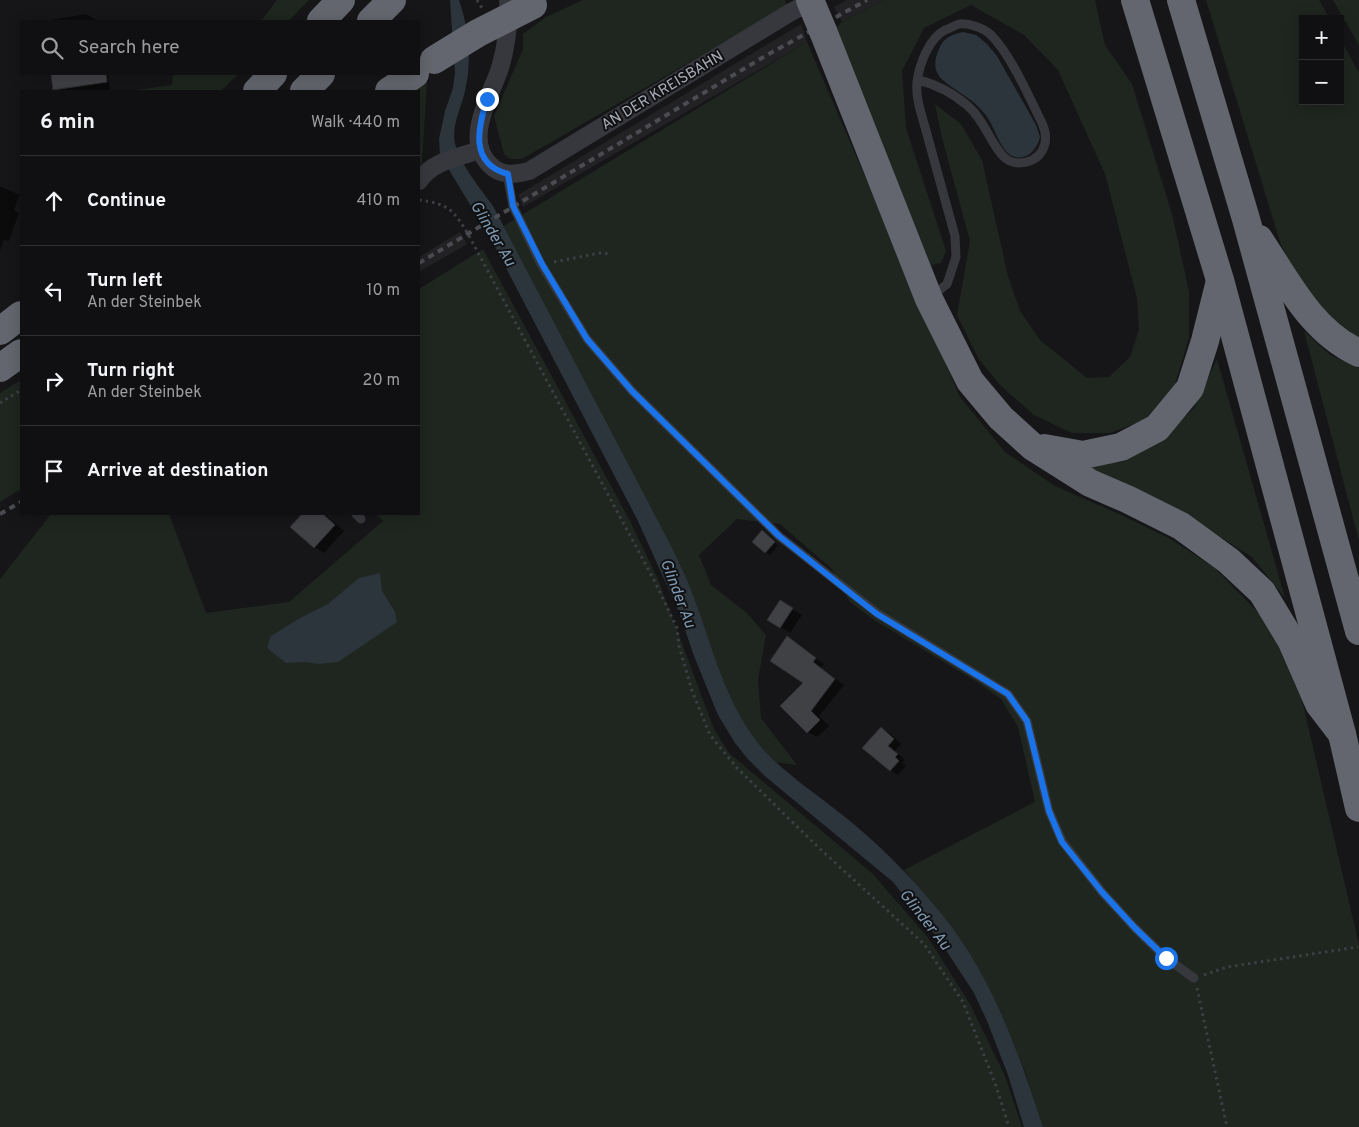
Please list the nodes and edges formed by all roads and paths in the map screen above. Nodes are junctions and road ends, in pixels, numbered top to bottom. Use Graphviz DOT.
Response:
graph roads {
  1 [pos="341,0"];
  2 [pos="392,0"];
  3 [pos="812,0"];
  4 [pos="1135,0"];
  5 [pos="1181,0"];
  6 [pos="528,2"];
  7 [pos="322,20"];
  8 [pos="373,20"];
  9 [pos="423,68"];
  10 [pos="272,75"];
  11 [pos="320,75"];
  12 [pos="413,75"];
  13 [pos="918,80"];
  14 [pos="258,90"];
  15 [pos="305,90"];
  16 [pos="390,90"];
  17 [pos="480,150"];
  18 [pos="508,174"];
  19 [pos="420,180"];
  20 [pos="420,200"];
  21 [pos="1246,219"];
  22 [pos="610,254"];
  23 [pos="542,264"];
  24 [pos="1220,280"];
  25 [pos="929,299"];
  26 [pos="20,316"];
  27 [pos="0,331"];
  28 [pos="1359,353"];
  29 [pos="20,354"];
  30 [pos="0,368"];
  31 [pos="20,391"];
  32 [pos="0,403"];
  33 [pos="1033,447"];
  34 [pos="1359,630"];
  35 [pos="1342,734"];
  36 [pos="1359,808"];
  37 [pos="1358,947"];
  38 [pos="1194,978"];
  39 [pos="1009,1127"];
  40 [pos="1227,1127"];
  1 -- 7 [label="highway"];
  2 -- 8 [label="highway"];
  3 -- 18 [label="street, AN DER KREISBAHN"];
  3 -- 25 [label="highway, bridge"];
  4 -- 24 [label="highway"];
  5 -- 21 [label="highway"];
  6 -- 9 [label="highway, bridge"];
  6 -- 17 [label="street"];
  10 -- 14 [label="highway"];
  11 -- 15 [label="highway"];
  12 -- 16 [label="highway"];
  13 -- 13 [label="lane"];
  13 -- 25 [label="lane"];
  17 -- 18 [label="street"];
  17 -- 19 [label="street"];
  18 -- 23 [label="lane"];
  20 -- 39 [label="path"];
  21 -- 28 [label="highway"];
  21 -- 34 [label="highway"];
  22 -- 23 [label="path"];
  23 -- 38 [label="lane"];
  24 -- 33 [label="highway"];
  24 -- 35 [label="highway"];
  25 -- 33 [label="highway"];
  26 -- 27 [label="highway"];
  29 -- 30 [label="highway"];
  31 -- 32 [label="path"];
  33 -- 35 [label="highway"];
  35 -- 36 [label="highway"];
  37 -- 38 [label="path"];
  38 -- 40 [label="path"];
}
